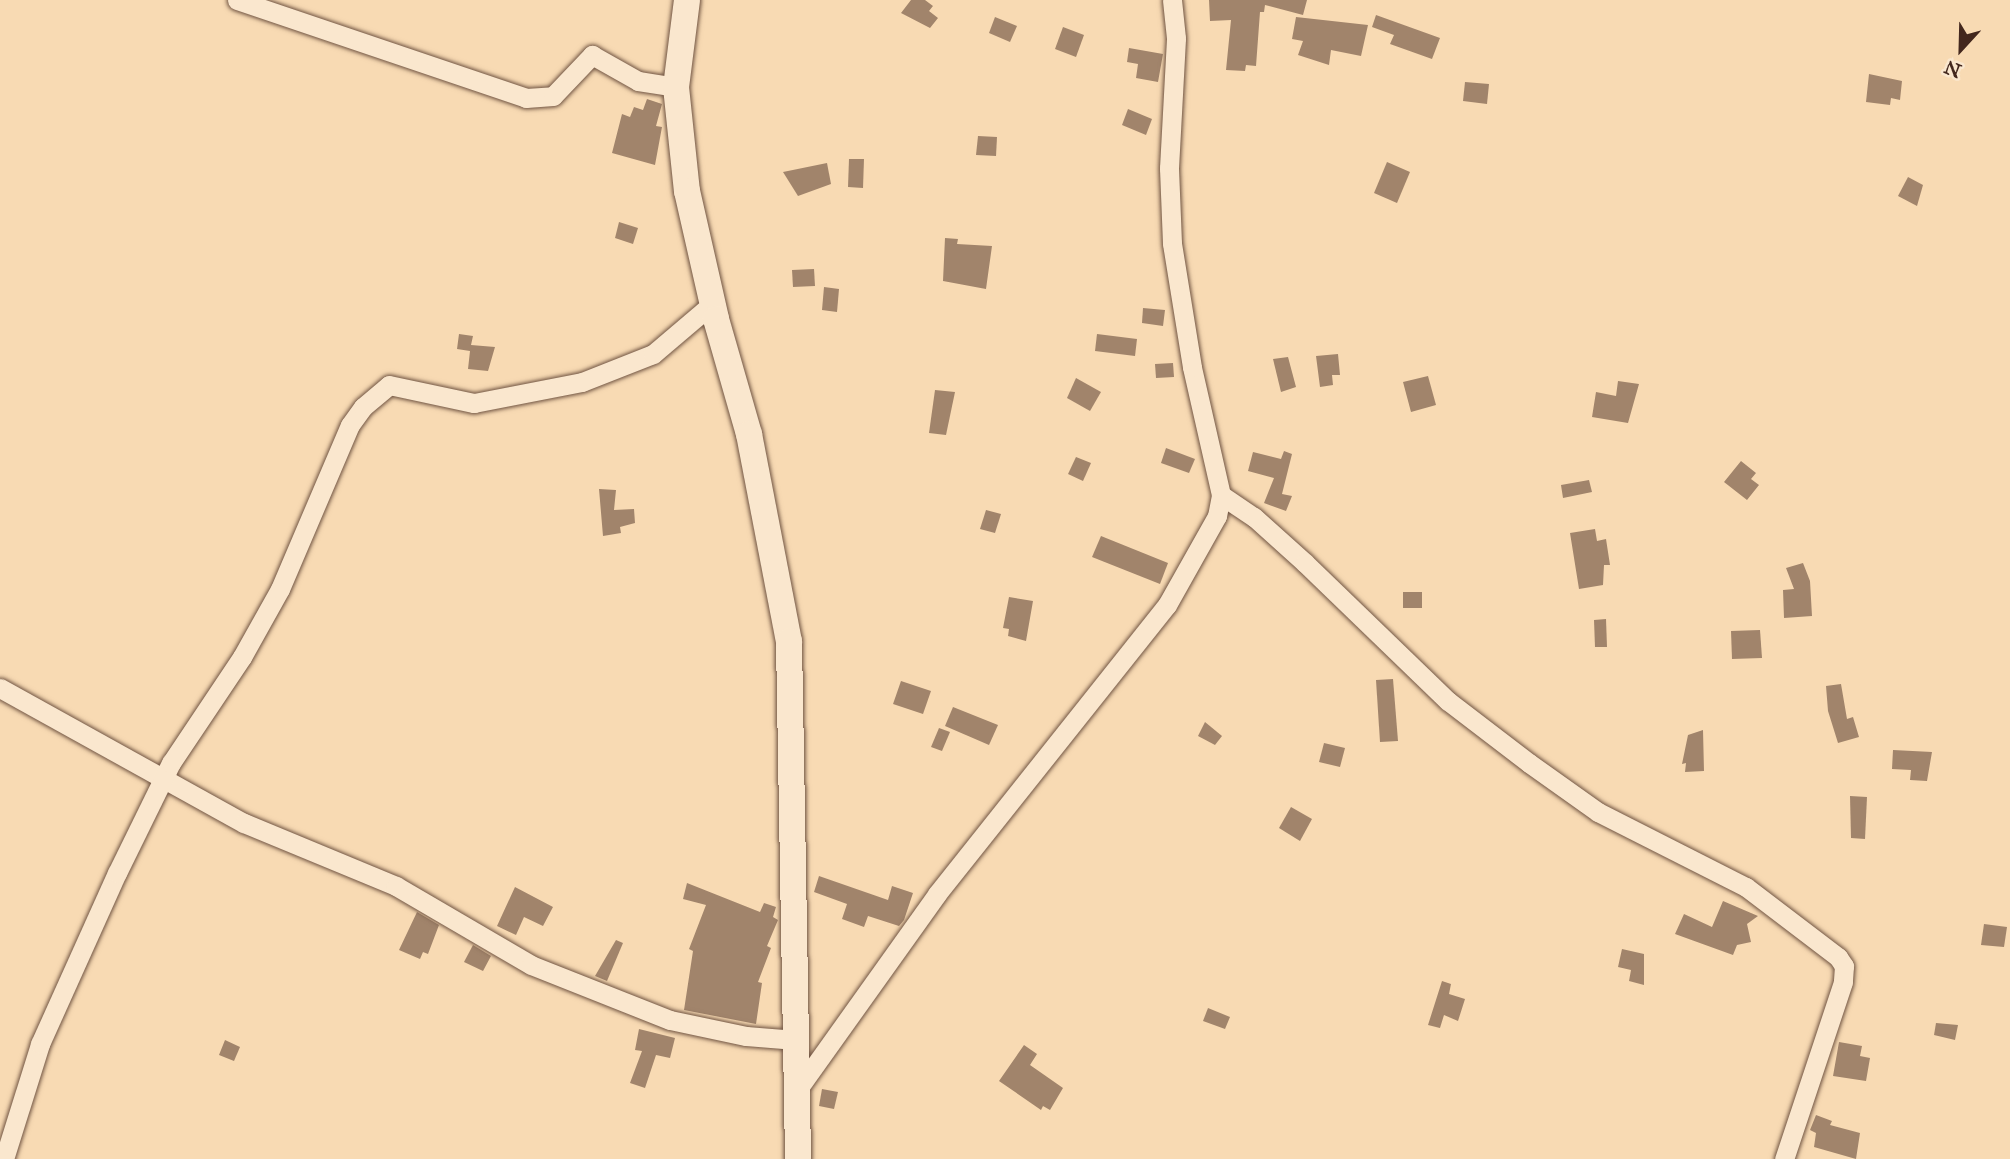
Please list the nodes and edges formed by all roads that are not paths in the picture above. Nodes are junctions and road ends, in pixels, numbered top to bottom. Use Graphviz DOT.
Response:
graph roads {
  1 [pos="237,0"];
  2 [pos="687,0"];
  3 [pos="1172,0"];
  4 [pos="676,87"];
  5 [pos="712,304"];
  6 [pos="1221,495"];
  7 [pos="0,688"];
  8 [pos="164,777"];
  9 [pos="796,1040"];
  10 [pos="797,1089"];
  11 [pos="4,1159"];
  12 [pos="798,1159"];
  13 [pos="1784,1159"];
  1 -- 4 [label="street"];
  2 -- 4 [label="street"];
  3 -- 6 [label="street"];
  4 -- 5 [label="street"];
  5 -- 8 [label="street"];
  5 -- 9 [label="street"];
  6 -- 10 [label="street"];
  6 -- 13 [label="street"];
  7 -- 8 [label="street"];
  8 -- 9 [label="street"];
  8 -- 11 [label="street"];
  9 -- 10 [label="street"];
  10 -- 12 [label="street"];
}
